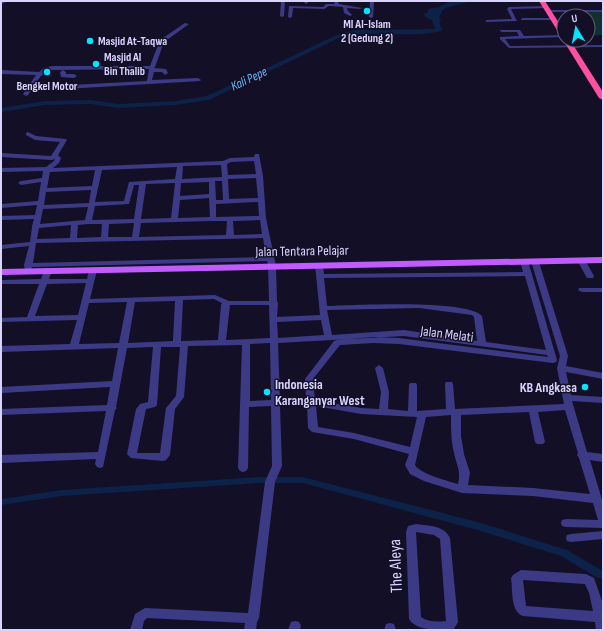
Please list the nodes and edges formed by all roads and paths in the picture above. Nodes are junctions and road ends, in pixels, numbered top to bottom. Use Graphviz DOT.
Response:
graph roads {
  1 [pos="7,1"];
  2 [pos="283,1"];
  3 [pos="372,1"];
  4 [pos="542,1"];
  5 [pos="1,3"];
  6 [pos="337,3"];
  7 [pos="345,7"];
  8 [pos="360,8"];
  9 [pos="524,8"];
  10 [pos="603,8"];
  11 [pos="547,9"];
  12 [pos="350,14"];
  13 [pos="282,16"];
  14 [pos="290,17"];
  15 [pos="371,17"];
  16 [pos="529,17"];
  17 [pos="523,19"];
  18 [pos="553,19"];
  19 [pos="487,21"];
  20 [pos="187,24"];
  21 [pos="556,24"];
  22 [pos="502,31"];
  23 [pos="522,37"];
  24 [pos="556,40"];
  25 [pos="556,42"];
  26 [pos="572,48"];
  27 [pos="78,68"];
  28 [pos="152,69"];
  29 [pos="1,72"];
  30 [pos="63,72"];
  31 [pos="20,73"];
  32 [pos="165,73"];
  33 [pos="40,74"];
  34 [pos="15,78"];
  35 [pos="198,80"];
  36 [pos="149,82"];
  37 [pos="603,97"];
  38 [pos="28,134"];
  39 [pos="1,155"];
  40 [pos="55,156"];
  41 [pos="224,163"];
  42 [pos="180,165"];
  43 [pos="99,168"];
  44 [pos="133,168"];
  45 [pos="1,170"];
  46 [pos="44,170"];
  47 [pos="260,176"];
  48 [pos="225,178"];
  49 [pos="212,179"];
  50 [pos="178,180"];
  51 [pos="143,182"];
  52 [pos="21,183"];
  53 [pos="131,183"];
  54 [pos="44,185"];
  55 [pos="95,186"];
  56 [pos="176,198"];
  57 [pos="212,199"];
  58 [pos="261,200"];
  59 [pos="139,202"];
  60 [pos="226,202"];
  61 [pos="127,203"];
  62 [pos="92,204"];
  63 [pos="40,205"];
  64 [pos="1,206"];
  65 [pos="38,217"];
  66 [pos="1,218"];
  67 [pos="263,218"];
  68 [pos="213,220"];
  69 [pos="230,220"];
  70 [pos="137,221"];
  71 [pos="174,221"];
  72 [pos="88,222"];
  73 [pos="106,222"];
  74 [pos="75,223"];
  75 [pos="36,226"];
  76 [pos="230,236"];
  77 [pos="266,236"];
  78 [pos="135,238"];
  79 [pos="104,239"];
  80 [pos="73,240"];
  81 [pos="32,243"];
  82 [pos="1,247"];
  83 [pos="581,260"];
  84 [pos="603,260"];
  85 [pos="524,261"];
  86 [pos="535,261"];
  87 [pos="259,263"];
  88 [pos="271,263"];
  89 [pos="318,265"];
  90 [pos="28,268"];
  91 [pos="93,270"];
  92 [pos="48,271"];
  93 [pos="528,274"];
  94 [pos="2,276"];
  95 [pos="320,276"];
  96 [pos="590,276"];
  97 [pos="44,281"];
  98 [pos="90,281"];
  99 [pos="582,290"];
  100 [pos="603,290"];
  101 [pos="179,298"];
  102 [pos="132,299"];
  103 [pos="86,301"];
  104 [pos="228,303"];
  105 [pos="274,303"];
  106 [pos="322,308"];
  107 [pos="82,317"];
  108 [pos="324,317"];
  109 [pos="30,319"];
  110 [pos="1,320"];
  111 [pos="274,320"];
  112 [pos="333,338"];
  113 [pos="274,340"];
  114 [pos="222,342"];
  115 [pos="246,342"];
  116 [pos="482,343"];
  117 [pos="180,344"];
  118 [pos="157,345"];
  119 [pos="124,346"];
  120 [pos="74,347"];
  121 [pos="1,349"];
  122 [pos="557,361"];
  123 [pos="379,368"];
  124 [pos="603,376"];
  125 [pos="116,384"];
  126 [pos="449,384"];
  127 [pos="413,385"];
  128 [pos="1,390"];
  129 [pos="603,400"];
  130 [pos="310,402"];
  131 [pos="568,402"];
  132 [pos="276,403"];
  133 [pos="245,404"];
  134 [pos="112,408"];
  135 [pos="533,409"];
  136 [pos="1,412"];
  137 [pos="454,412"];
  138 [pos="383,413"];
  139 [pos="417,414"];
  140 [pos="540,442"];
  141 [pos="414,452"];
  142 [pos="582,455"];
  143 [pos="603,458"];
  144 [pos="1,459"];
  145 [pos="243,468"];
  146 [pos="462,489"];
  147 [pos="596,499"];
  148 [pos="603,520"];
  149 [pos="566,523"];
  150 [pos="603,524"];
  151 [pos="603,535"];
  152 [pos="571,538"];
  153 [pos="601,611"];
  154 [pos="437,628"];
  155 [pos="136,630"];
  156 [pos="602,630"];
  1 -- 5 [label="street"];
  2 -- 13 [label="street"];
  3 -- 15 [label="street"];
  4 -- 11 [label="highway"];
  6 -- 7 [label="street"];
  6 -- 14 [label="street"];
  7 -- 8 [label="street"];
  7 -- 12 [label="street"];
  9 -- 11 [label="street"];
  9 -- 16 [label="street"];
  9 -- 19 [label="street"];
  10 -- 11 [label="street"];
  11 -- 18 [label="highway"];
  16 -- 17 [label="street"];
  16 -- 18 [label="street"];
  18 -- 21 [label="highway"];
  20 -- 28 [label="street"];
  22 -- 23 [label="street"];
  23 -- 24 [label="street"];
  23 -- 25 [label="street"];
  26 -- 37 [label="highway"];
  27 -- 28 [label="street"];
  27 -- 30 [label="street"];
  27 -- 33 [label="street"];
  28 -- 32 [label="street"];
  28 -- 36 [label="street"];
  29 -- 31 [label="street"];
  31 -- 33 [label="street"];
  31 -- 34 [label="street"];
  33 -- 36 [label="street"];
  35 -- 36 [label="street"];
  38 -- 40 [label="street"];
  39 -- 40 [label="street"];
  40 -- 46 [label="street"];
  41 -- 42 [label="street"];
  41 -- 47 [label="street"];
  41 -- 48 [label="street"];
  42 -- 44 [label="street"];
  42 -- 50 [label="street"];
  43 -- 44 [label="street"];
  43 -- 46 [label="street"];
  43 -- 55 [label="street"];
  44 -- 53 [label="street"];
  45 -- 46 [label="street"];
  46 -- 54 [label="street"];
  47 -- 48 [label="street"];
  47 -- 58 [label="street"];
  48 -- 49 [label="street"];
  48 -- 60 [label="street"];
  49 -- 50 [label="street"];
  49 -- 57 [label="street"];
  50 -- 51 [label="street"];
  50 -- 56 [label="street"];
  51 -- 53 [label="street"];
  51 -- 59 [label="street"];
  52 -- 54 [label="street"];
  53 -- 61 [label="street"];
  54 -- 55 [label="street"];
  54 -- 63 [label="street"];
  55 -- 62 [label="street"];
  56 -- 57 [label="street"];
  56 -- 71 [label="street"];
  57 -- 60 [label="street"];
  57 -- 68 [label="street"];
  58 -- 60 [label="street"];
  58 -- 67 [label="street"];
  59 -- 61 [label="street"];
  59 -- 70 [label="street"];
  61 -- 62 [label="street"];
  62 -- 63 [label="street"];
  62 -- 72 [label="street"];
  63 -- 64 [label="street"];
  63 -- 65 [label="street"];
  65 -- 66 [label="street"];
  65 -- 75 [label="street"];
  67 -- 69 [label="street"];
  67 -- 77 [label="street"];
  68 -- 69 [label="street"];
  68 -- 71 [label="street"];
  69 -- 76 [label="street"];
  70 -- 71 [label="street"];
  70 -- 73 [label="street"];
  70 -- 78 [label="street"];
  72 -- 73 [label="street"];
  72 -- 74 [label="street"];
  73 -- 79 [label="street"];
  74 -- 75 [label="street"];
  74 -- 80 [label="street"];
  75 -- 81 [label="street"];
  76 -- 77 [label="street"];
  76 -- 78 [label="street"];
  77 -- 88 [label="street"];
  78 -- 79 [label="street"];
  79 -- 80 [label="street"];
  80 -- 81 [label="street"];
  81 -- 82 [label="street"];
  81 -- 90 [label="street"];
  83 -- 84 [label="main road, Jalan Tentara Pelajar"];
  83 -- 86 [label="main road, Jalan Tentara Pelajar"];
  83 -- 96 [label="street"];
  85 -- 86 [label="main road, Jalan Tentara Pelajar"];
  85 -- 89 [label="main road, Jalan Tentara Pelajar"];
  85 -- 93 [label="street"];
  86 -- 122 [label="street"];
  87 -- 88 [label="main road, Jalan Tentara Pelajar"];
  87 -- 90 [label="street"];
  87 -- 91 [label="main road, Jalan Tentara Pelajar"];
  88 -- 89 [label="main road, Jalan Tentara Pelajar"];
  88 -- 105 [label="street"];
  89 -- 95 [label="street"];
  90 -- 92 [label="main road, Jalan Tentara Pelajar"];
  90 -- 94 [label="main road, Jalan Tentara Pelajar"];
  91 -- 92 [label="main road, Jalan Tentara Pelajar"];
  91 -- 98 [label="street"];
  92 -- 97 [label="street"];
  93 -- 95 [label="street"];
  93 -- 122 [label="street"];
  94 -- 97 [label="street"];
  95 -- 106 [label="street"];
  97 -- 98 [label="street"];
  97 -- 109 [label="street"];
  98 -- 103 [label="street"];
  99 -- 100 [label="street"];
  101 -- 102 [label="street"];
  101 -- 104 [label="street"];
  101 -- 117 [label="street"];
  102 -- 103 [label="street"];
  102 -- 119 [label="street"];
  103 -- 107 [label="street"];
  104 -- 105 [label="street"];
  104 -- 114 [label="street"];
  105 -- 111 [label="street"];
  106 -- 108 [label="street"];
  106 -- 116 [label="street"];
  107 -- 109 [label="street"];
  107 -- 120 [label="street"];
  108 -- 111 [label="street"];
  108 -- 112 [label="street"];
  109 -- 110 [label="street"];
  111 -- 113 [label="street"];
  112 -- 113 [label="street"];
  112 -- 116 [label="street"];
  112 -- 122 [label="street, Jalan Melati"];
  112 -- 130 [label="street"];
  113 -- 115 [label="street"];
  113 -- 132 [label="street"];
  114 -- 115 [label="street"];
  114 -- 117 [label="street"];
  115 -- 133 [label="street"];
  116 -- 122 [label="street"];
  117 -- 118 [label="street"];
  117 -- 118 [label="street"];
  118 -- 119 [label="street"];
  119 -- 120 [label="street"];
  119 -- 125 [label="street"];
  120 -- 121 [label="street"];
  122 -- 124 [label="street"];
  122 -- 131 [label="street"];
  123 -- 138 [label="street"];
  125 -- 128 [label="street"];
  125 -- 134 [label="street"];
  126 -- 137 [label="street"];
  127 -- 139 [label="street"];
  129 -- 131 [label="street"];
  130 -- 132 [label="street"];
  130 -- 138 [label="street"];
  130 -- 141 [label="street"];
  131 -- 135 [label="street"];
  131 -- 142 [label="street"];
  132 -- 133 [label="street"];
  132 -- 155 [label="street"];
  133 -- 145 [label="street"];
  134 -- 136 [label="street"];
  134 -- 144 [label="street"];
  135 -- 137 [label="street"];
  135 -- 140 [label="street"];
  137 -- 139 [label="street"];
  137 -- 146 [label="street"];
  138 -- 139 [label="street"];
  139 -- 141 [label="street"];
  141 -- 146 [label="street"];
  142 -- 143 [label="street"];
  142 -- 147 [label="street"];
  146 -- 147 [label="street"];
  147 -- 148 [label="street"];
  149 -- 150 [label="street"];
  151 -- 152 [label="street"];
  153 -- 153 [label="street"];
  153 -- 156 [label="street"];
  154 -- 154 [label="street, The Aleya"];
}
